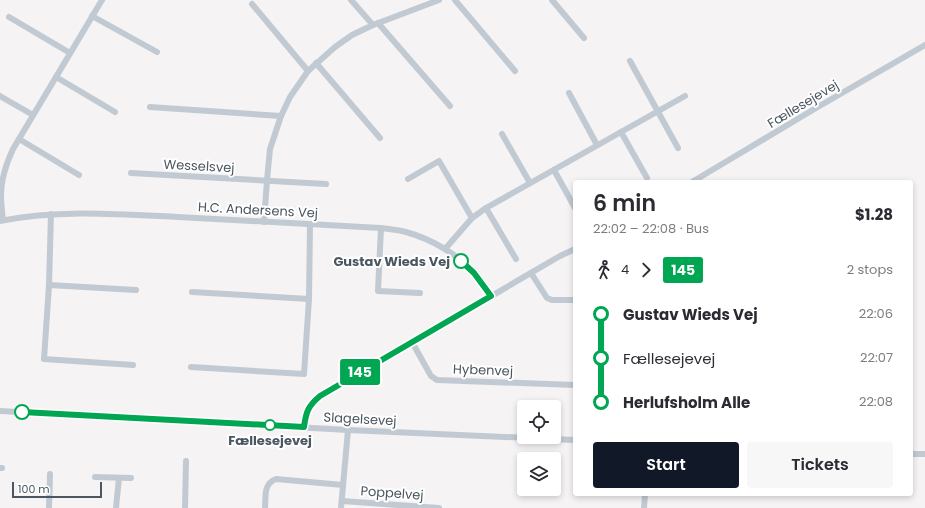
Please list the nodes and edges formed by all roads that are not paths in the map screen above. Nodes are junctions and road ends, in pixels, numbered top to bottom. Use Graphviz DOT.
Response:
graph roads {
  1 [pos="102,0"];
  2 [pos="351,0"];
  3 [pos="440,0"];
  4 [pos="455,0"];
  5 [pos="552,0"];
  6 [pos="252,4"];
  7 [pos="92,16"];
  8 [pos="9,17"];
  9 [pos="376,24"];
  10 [pos="584,38"];
  11 [pos="925,45"];
  12 [pos="158,52"];
  13 [pos="70,53"];
  14 [pos="630,61"];
  15 [pos="316,63"];
  16 [pos="308,71"];
  17 [pos="515,71"];
  18 [pos="56,77"];
  19 [pos="569,93"];
  20 [pos="0,96"];
  21 [pos="685,96"];
  22 [pos="450,106"];
  23 [pos="150,107"];
  24 [pos="657,111"];
  25 [pos="115,112"];
  26 [pos="33,115"];
  27 [pos="281,116"];
  28 [pos="621,132"];
  29 [pos="502,134"];
  30 [pos="380,138"];
  31 [pos="19,140"];
  32 [pos="597,145"];
  33 [pos="678,148"];
  34 [pos="554,170"];
  35 [pos="131,173"];
  36 [pos="79,175"];
  37 [pos="647,178"];
  38 [pos="408,179"];
  39 [pos="266,180"];
  40 [pos="695,180"];
  41 [pos="530,183"];
  42 [pos="326,184"];
  43 [pos="573,204"];
  44 [pos="486,208"];
  45 [pos="51,214"];
  46 [pos="472,218"];
  47 [pos="2,220"];
  48 [pos="264,222"];
  49 [pos="310,224"];
  50 [pos="381,228"];
  51 [pos="445,249"];
  52 [pos="573,250"];
  53 [pos="516,259"];
  54 [pos="531,273"];
  55 [pos="49,285"];
  56 [pos="136,290"];
  57 [pos="192,292"];
  58 [pos="420,293"];
  59 [pos="491,296"];
  60 [pos="309,299"];
  61 [pos="573,300"];
  62 [pos="412,342"];
  63 [pos="133,365"];
  64 [pos="191,367"];
  65 [pos="573,385"];
  66 [pos="0,411"];
  67 [pos="304,427"];
  68 [pos="348,430"];
  69 [pos="573,440"];
  70 [pos="913,454"];
  71 [pos="925,454"];
  72 [pos="186,461"];
  73 [pos="50,474"];
  74 [pos="95,477"];
  75 [pos="119,478"];
  76 [pos="132,478"];
  77 [pos="343,485"];
  78 [pos="645,496"];
  79 [pos="342,501"];
  80 [pos="48,508"];
  81 [pos="116,508"];
  82 [pos="185,508"];
  83 [pos="265,508"];
  84 [pos="341,508"];
  85 [pos="440,508"];
  86 [pos="644,508"];
  1 -- 7 [label="street"];
  2 -- 9 [label="street"];
  3 -- 9 [label="street"];
  4 -- 17 [label="street"];
  5 -- 10 [label="street"];
  6 -- 16 [label="street"];
  7 -- 12 [label="street"];
  7 -- 13 [label="street"];
  8 -- 13 [label="street"];
  9 -- 15 [label="street"];
  9 -- 22 [label="street"];
  11 -- 40 [label="street, Fællesejevej"];
  13 -- 18 [label="street"];
  14 -- 24 [label="street"];
  15 -- 16 [label="street"];
  15 -- 30 [label="street"];
  16 -- 27 [label="street"];
  18 -- 25 [label="street"];
  18 -- 26 [label="street"];
  19 -- 32 [label="street"];
  20 -- 26 [label="street"];
  21 -- 24 [label="street"];
  23 -- 27 [label="street"];
  24 -- 28 [label="street"];
  24 -- 33 [label="street"];
  26 -- 31 [label="street"];
  27 -- 39 [label="street"];
  28 -- 32 [label="street"];
  28 -- 37 [label="street"];
  29 -- 41 [label="street"];
  31 -- 36 [label="street"];
  31 -- 47 [label="street"];
  32 -- 34 [label="street"];
  34 -- 41 [label="street"];
  34 -- 43 [label="street"];
  35 -- 39 [label="street, Wesselsvej"];
  38 -- 46 [label="street"];
  39 -- 42 [label="street, Wesselsvej"];
  39 -- 48 [label="street"];
  41 -- 44 [label="street"];
  44 -- 46 [label="street"];
  44 -- 53 [label="street"];
  45 -- 47 [label="street, H.C. Andersens Vej"];
  45 -- 48 [label="street, H.C. Andersens Vej"];
  45 -- 55 [label="street"];
  46 -- 51 [label="street"];
  48 -- 49 [label="street, H.C. Andersens Vej"];
  49 -- 50 [label="street, H.C. Andersens Vej"];
  49 -- 60 [label="street"];
  50 -- 51 [label="street, H.C. Andersens Vej"];
  50 -- 58 [label="street"];
  51 -- 59 [label="street, H.C. Andersens Vej"];
  52 -- 54 [label="street"];
  54 -- 59 [label="street"];
  54 -- 61 [label="street"];
  55 -- 56 [label="street"];
  55 -- 63 [label="street"];
  57 -- 60 [label="street"];
  59 -- 62 [label="street"];
  60 -- 64 [label="street"];
  62 -- 65 [label="street, Hybenvej"];
  62 -- 67 [label="street"];
  66 -- 67 [label="street, Slagelsevej"];
  67 -- 68 [label="street, Slagelsevej"];
  68 -- 69 [label="street, Slagelsevej"];
  68 -- 77 [label="street"];
  70 -- 71 [label="street"];
  72 -- 82 [label="street"];
  73 -- 80 [label="street"];
  74 -- 75 [label="street"];
  75 -- 76 [label="street"];
  75 -- 81 [label="street"];
  77 -- 79 [label="street"];
  77 -- 83 [label="street"];
  78 -- 86 [label="street"];
  79 -- 84 [label="street"];
  79 -- 85 [label="street, Poppelvej"];
}
